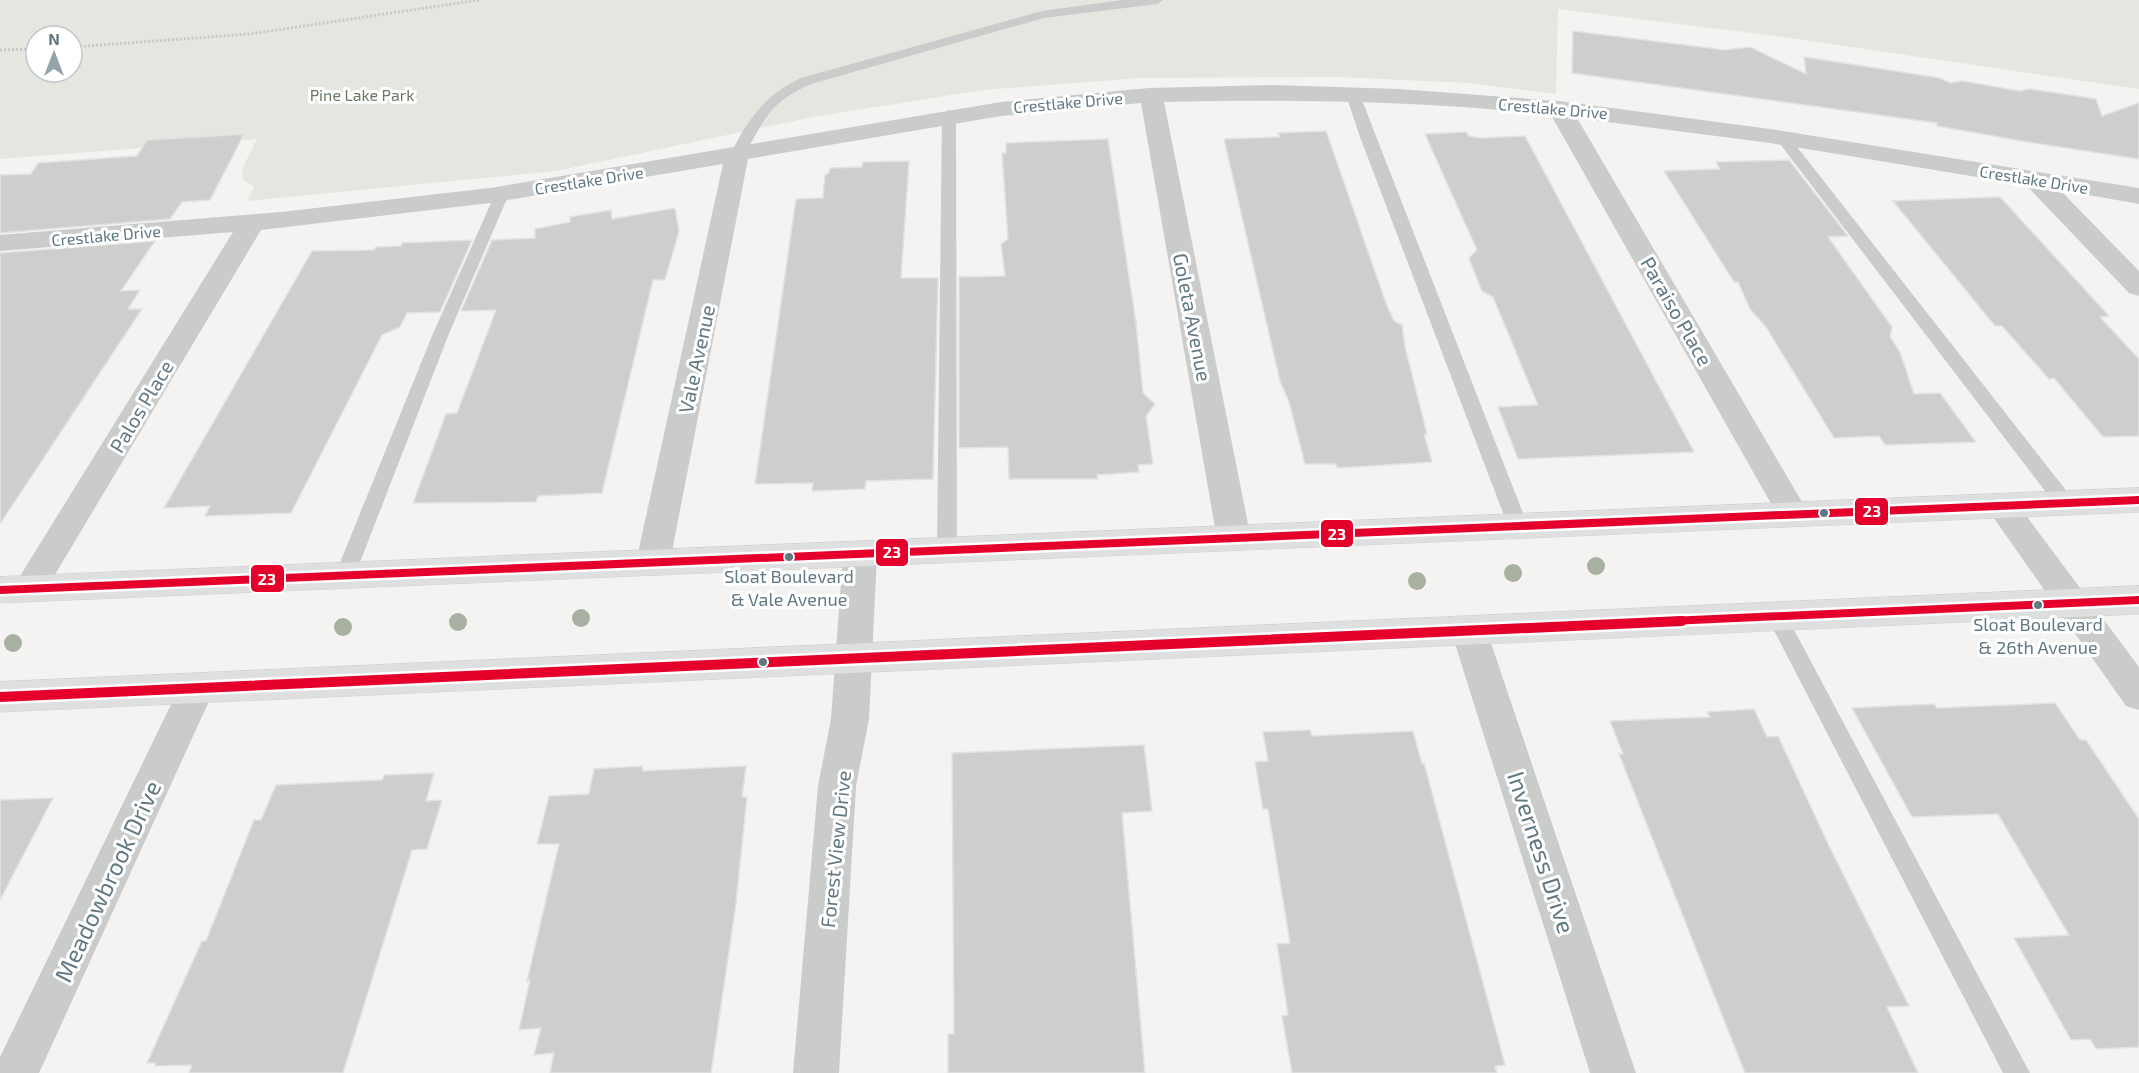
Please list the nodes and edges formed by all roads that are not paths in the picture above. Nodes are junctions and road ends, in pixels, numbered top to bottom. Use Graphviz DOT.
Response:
graph roads {
  1 [pos="1157,0"];
  2 [pos="1151,95"];
  3 [pos="1353,95"];
  4 [pos="1560,108"];
  5 [pos="949,114"];
  6 [pos="1782,137"];
  7 [pos="737,155"];
  8 [pos="2035,179"];
  9 [pos="502,194"];
  10 [pos="2139,196"];
  11 [pos="251,224"];
  12 [pos="0,243"];
  13 [pos="2139,287"];
  14 [pos="2139,500"];
  15 [pos="2065,503"];
  16 [pos="2002,506"];
  17 [pos="1793,514"];
  18 [pos="1518,526"];
  19 [pos="1234,539"];
  20 [pos="947,550"];
  21 [pos="860,554"];
  22 [pos="652,562"];
  23 [pos="345,576"];
  24 [pos="15,590"];
  25 [pos="2139,600"];
  26 [pos="2072,603"];
  27 [pos="1776,617"];
  28 [pos="1469,631"];
  29 [pos="853,659"];
  30 [pos="197,688"];
  31 [pos="2139,695"];
  32 [pos="0,697"];
  33 [pos="16,1073"];
  34 [pos="816,1073"];
  35 [pos="1614,1073"];
  36 [pos="2017,1073"];
  1 -- 7 [label="lane"];
  2 -- 3 [label="street, Crestlake Drive"];
  2 -- 5 [label="street, Crestlake Drive"];
  2 -- 19 [label="street, Goleta Avenue"];
  3 -- 4 [label="street, Crestlake Drive"];
  3 -- 18 [label="lane"];
  4 -- 6 [label="street, Crestlake Drive"];
  4 -- 17 [label="street, Paraiso Place"];
  5 -- 7 [label="street, Crestlake Drive"];
  5 -- 20 [label="lane"];
  6 -- 8 [label="street, Crestlake Drive"];
  6 -- 15 [label="lane"];
  7 -- 9 [label="street, Crestlake Drive"];
  7 -- 22 [label="street, Vale Avenue"];
  8 -- 10 [label="street, Crestlake Drive"];
  8 -- 13 [label="street"];
  9 -- 11 [label="street, Crestlake Drive"];
  9 -- 23 [label="lane"];
  11 -- 12 [label="street, Crestlake Drive"];
  11 -- 24 [label="street, Palos Place"];
  14 -- 15 [label="main road"];
  15 -- 16 [label="main road"];
  16 -- 17 [label="main road"];
  16 -- 26 [label="street"];
  17 -- 18 [label="main road"];
  18 -- 19 [label="main road"];
  19 -- 20 [label="main road"];
  20 -- 21 [label="main road"];
  21 -- 22 [label="main road"];
  21 -- 29 [label="street, Forest View Drive"];
  22 -- 23 [label="main road"];
  23 -- 24 [label="main road"];
  25 -- 26 [label="main road"];
  26 -- 27 [label="main road"];
  26 -- 31 [label="street"];
  27 -- 28 [label="main road"];
  27 -- 36 [label="lane"];
  28 -- 29 [label="main road"];
  28 -- 35 [label="street, Inverness Drive"];
  29 -- 30 [label="main road"];
  29 -- 34 [label="street, Forest View Drive"];
  30 -- 32 [label="main road"];
  30 -- 33 [label="street, Meadowbrook Drive"];
}
